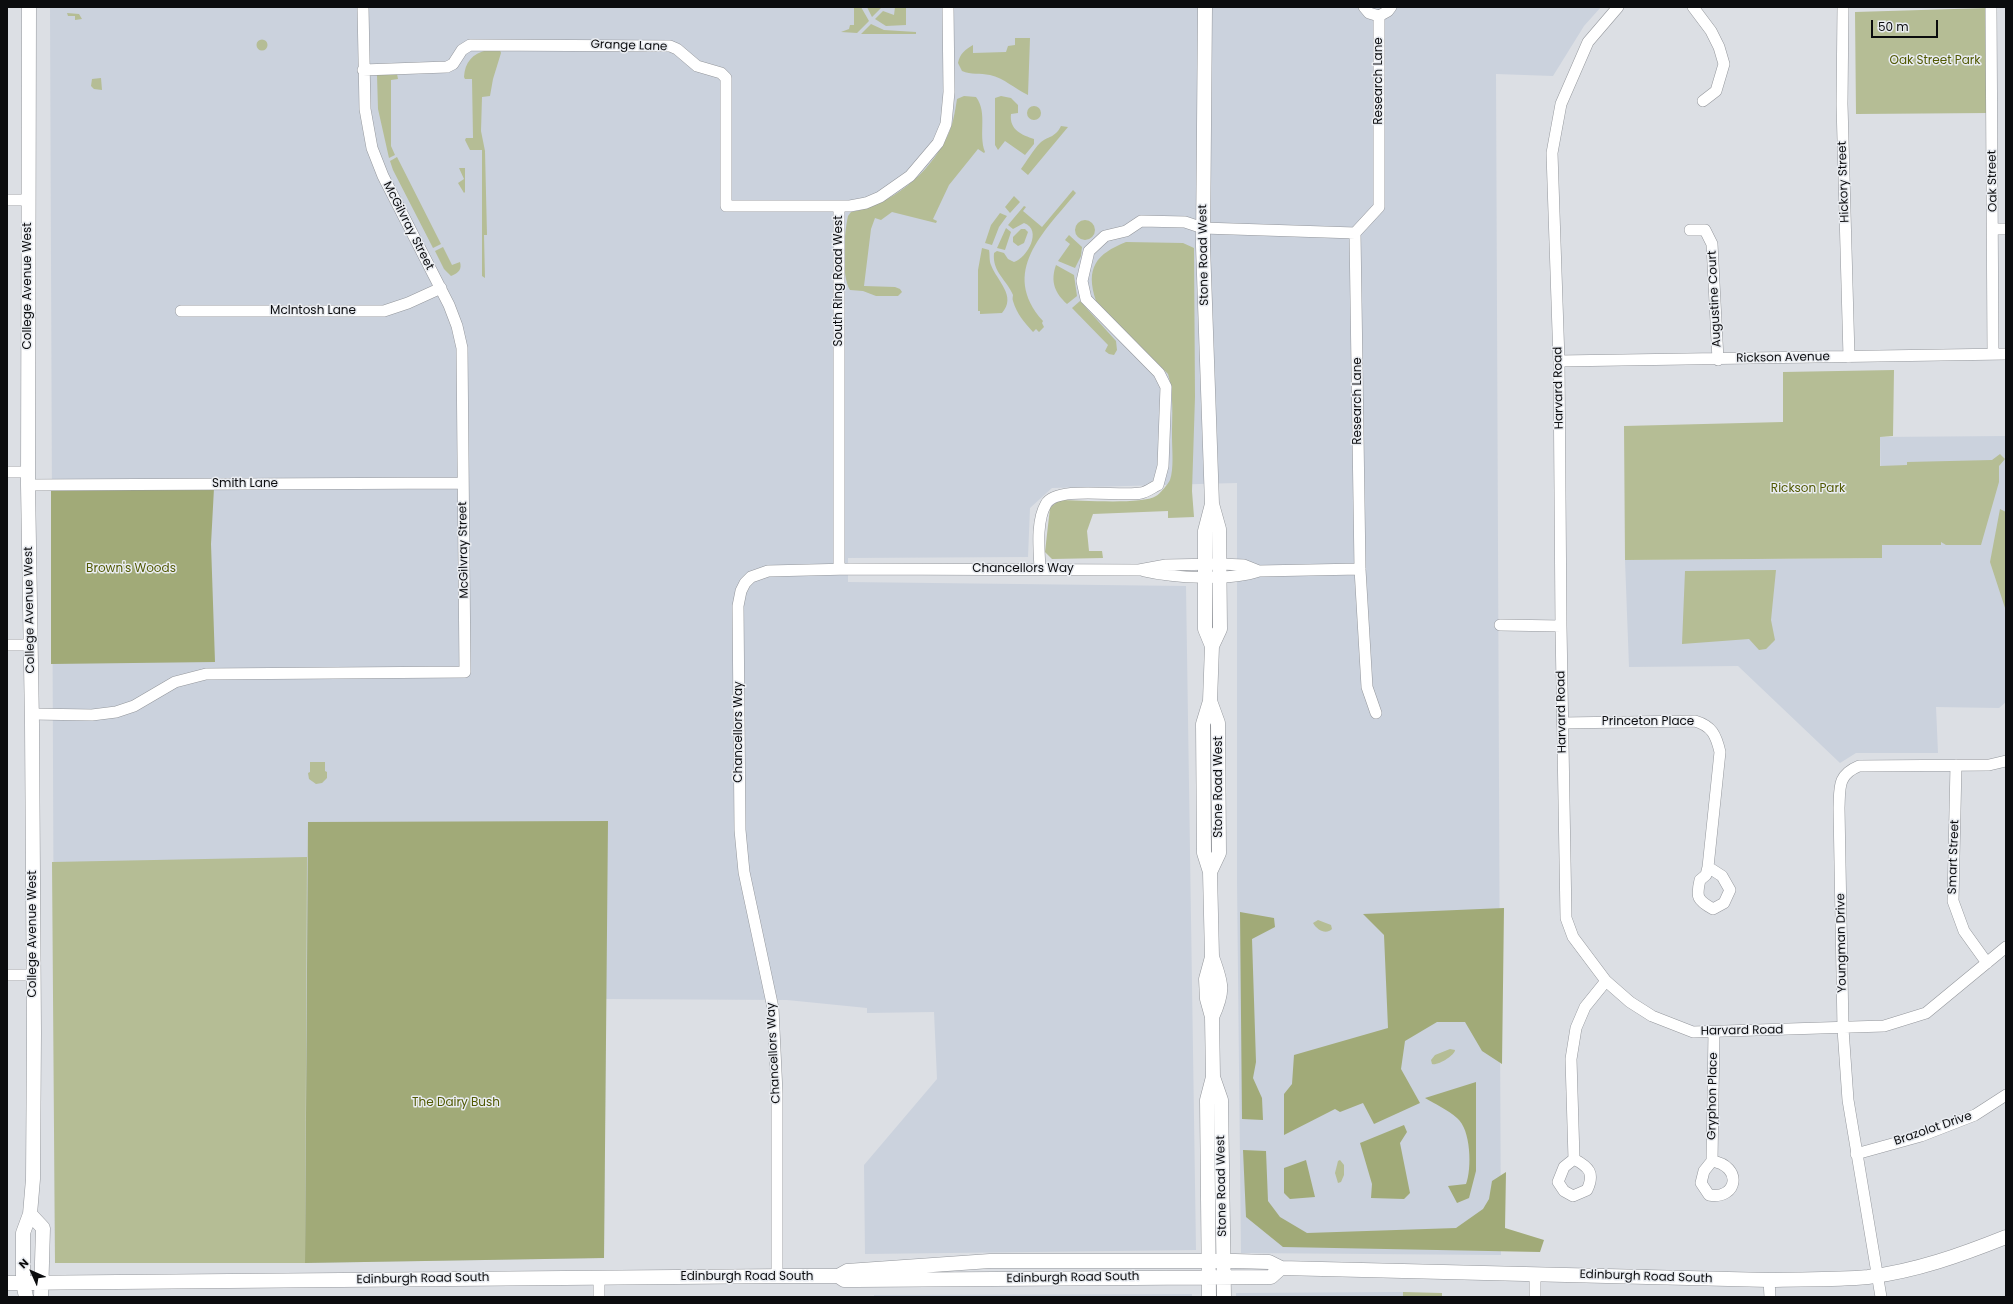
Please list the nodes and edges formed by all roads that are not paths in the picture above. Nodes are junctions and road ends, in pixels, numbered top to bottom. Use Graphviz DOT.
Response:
graph roads {
  1 [pos="28,7"];
  2 [pos="363,7"];
  3 [pos="948,7"];
  4 [pos="1205,7"];
  5 [pos="1364,7"];
  6 [pos="1391,7"];
  7 [pos="1618,7"];
  8 [pos="1693,7"];
  9 [pos="1843,7"];
  10 [pos="1991,7"];
  11 [pos="1379,16"];
  12 [pos="364,70"];
  13 [pos="1703,101"];
  14 [pos="7,200"];
  15 [pos="28,200"];
  16 [pos="839,207"];
  17 [pos="1203,228"];
  18 [pos="1994,229"];
  19 [pos="2006,229"];
  20 [pos="1690,230"];
  21 [pos="1356,232"];
  22 [pos="441,288"];
  23 [pos="181,311"];
  24 [pos="1993,354"];
  25 [pos="2006,354"];
  26 [pos="1849,357"];
  27 [pos="1718,360"];
  28 [pos="1559,362"];
  29 [pos="7,472"];
  30 [pos="28,478"];
  31 [pos="463,483"];
  32 [pos="1040,568"];
  33 [pos="839,569"];
  34 [pos="1360,569"];
  35 [pos="1212,570"];
  36 [pos="1500,625"];
  37 [pos="1561,626"];
  38 [pos="7,645"];
  39 [pos="30,645"];
  40 [pos="1376,713"];
  41 [pos="32,714"];
  42 [pos="1562,723"];
  43 [pos="2006,761"];
  44 [pos="1956,765"];
  45 [pos="1708,867"];
  46 [pos="2006,947"];
  47 [pos="1987,963"];
  48 [pos="7,975"];
  49 [pos="33,975"];
  50 [pos="1606,981"];
  51 [pos="1844,1029"];
  52 [pos="1714,1032"];
  53 [pos="1213,1077"];
  54 [pos="2006,1095"];
  55 [pos="1856,1154"];
  56 [pos="1574,1159"];
  57 [pos="1712,1161"];
  58 [pos="30,1214"];
  59 [pos="2006,1237"];
  60 [pos="1209,1261"];
  61 [pos="1223,1261"];
  62 [pos="1281,1268"];
  63 [pos="1535,1274"];
  64 [pos="1878,1275"];
  65 [pos="777,1276"];
  66 [pos="838,1276"];
  67 [pos="1209,1277"];
  68 [pos="1223,1277"];
  69 [pos="598,1278"];
  70 [pos="1770,1280"];
  71 [pos="7,1283"];
  72 [pos="23,1283"];
  73 [pos="42,1283"];
  74 [pos="26,1297"];
  75 [pos="41,1297"];
  76 [pos="599,1297"];
  77 [pos="1209,1297"];
  78 [pos="1224,1297"];
  79 [pos="1535,1297"];
  80 [pos="1770,1297"];
  81 [pos="1881,1297"];
  1 -- 15 [label="main road, College Avenue West"];
  2 -- 12 [label="street, McGilvray Street"];
  3 -- 16 [label="street, South Ring Road West"];
  4 -- 17 [label="main road, Stone Road West"];
  5 -- 11 [label="street"];
  6 -- 11 [label="street"];
  7 -- 28 [label="street, Harvard Road"];
  8 -- 13 [label="street"];
  9 -- 26 [label="street, Hickory Street"];
  10 -- 18 [label="street, Oak Street"];
  11 -- 21 [label="street, Research Lane"];
  12 -- 16 [label="street, Grange Lane"];
  12 -- 22 [label="street, McGilvray Street"];
  14 -- 15 [label="street"];
  15 -- 30 [label="main road, College Avenue West"];
  16 -- 33 [label="street, South Ring Road West"];
  17 -- 21 [label="street"];
  17 -- 32 [label="street"];
  17 -- 35 [label="main road, Stone Road West"];
  18 -- 19 [label="street"];
  18 -- 24 [label="street, Oak Street"];
  20 -- 27 [label="street, Augustine Court"];
  21 -- 34 [label="street, Research Lane"];
  22 -- 23 [label="street, McIntosh Lane"];
  22 -- 31 [label="street, McGilvray Street"];
  24 -- 25 [label="street, Rickson Avenue"];
  24 -- 26 [label="street, Rickson Avenue"];
  26 -- 27 [label="street, Rickson Avenue"];
  27 -- 28 [label="street, Rickson Avenue"];
  28 -- 37 [label="street, Harvard Road"];
  29 -- 30 [label="street, Smith Lane"];
  30 -- 31 [label="street, Smith Lane"];
  30 -- 39 [label="main road, College Avenue West"];
  31 -- 41 [label="street, McGilvray Street"];
  32 -- 33 [label="street, Chancellors Way"];
  32 -- 35 [label="street, Chancellors Way"];
  33 -- 65 [label="street, Chancellors Way"];
  34 -- 35 [label="street"];
  34 -- 40 [label="street, Research Lane"];
  35 -- 53 [label="main road, Stone Road West"];
  36 -- 37 [label="street"];
  37 -- 42 [label="street, Harvard Road"];
  38 -- 39 [label="street"];
  39 -- 41 [label="main road, College Avenue West"];
  41 -- 49 [label="main road, College Avenue West"];
  42 -- 45 [label="street, Princeton Place"];
  42 -- 50 [label="street, Harvard Road"];
  43 -- 44 [label="street, Youngman Drive"];
  44 -- 47 [label="street, Smart Street"];
  44 -- 51 [label="street, Youngman Drive"];
  46 -- 47 [label="street, Harvard Road"];
  47 -- 51 [label="street, Harvard Road"];
  48 -- 49 [label="street"];
  49 -- 58 [label="main road, College Avenue West"];
  50 -- 52 [label="street, Harvard Road"];
  50 -- 56 [label="street"];
  51 -- 52 [label="street, Harvard Road"];
  51 -- 55 [label="street, Youngman Drive"];
  52 -- 57 [label="street, Gryphon Place"];
  53 -- 60 [label="main road, Stone Road West"];
  53 -- 61 [label="main road, Stone Road West"];
  54 -- 55 [label="street, Brazolot Drive"];
  55 -- 64 [label="street, Youngman Drive"];
  58 -- 72 [label="main road, College Avenue West"];
  58 -- 73 [label="main road"];
  59 -- 64 [label="main road, Edinburgh Road South"];
  60 -- 61 [label="main road, Edinburgh Road South"];
  60 -- 66 [label="main road, Edinburgh Road South"];
  60 -- 67 [label="main road, Stone Road West"];
  61 -- 62 [label="main road, Edinburgh Road South"];
  61 -- 68 [label="main road, Stone Road West"];
  62 -- 63 [label="main road, Edinburgh Road South"];
  62 -- 68 [label="main road, Edinburgh Road South"];
  63 -- 70 [label="main road, Edinburgh Road South"];
  63 -- 79 [label="street"];
  64 -- 70 [label="main road, Edinburgh Road South"];
  64 -- 81 [label="street, Youngman Drive"];
  65 -- 66 [label="main road, Edinburgh Road South"];
  65 -- 69 [label="main road, Edinburgh Road South"];
  66 -- 67 [label="main road, Edinburgh Road South"];
  67 -- 68 [label="main road, Edinburgh Road South"];
  67 -- 77 [label="main road, Stone Road West"];
  68 -- 78 [label="main road, Stone Road West"];
  69 -- 73 [label="main road, Edinburgh Road South"];
  69 -- 76 [label="street"];
  70 -- 80 [label="street"];
  71 -- 72 [label="main road, Edinburgh Road South"];
  72 -- 73 [label="main road, Edinburgh Road South"];
  72 -- 74 [label="main road, College Avenue West"];
  73 -- 75 [label="main road"];
}
